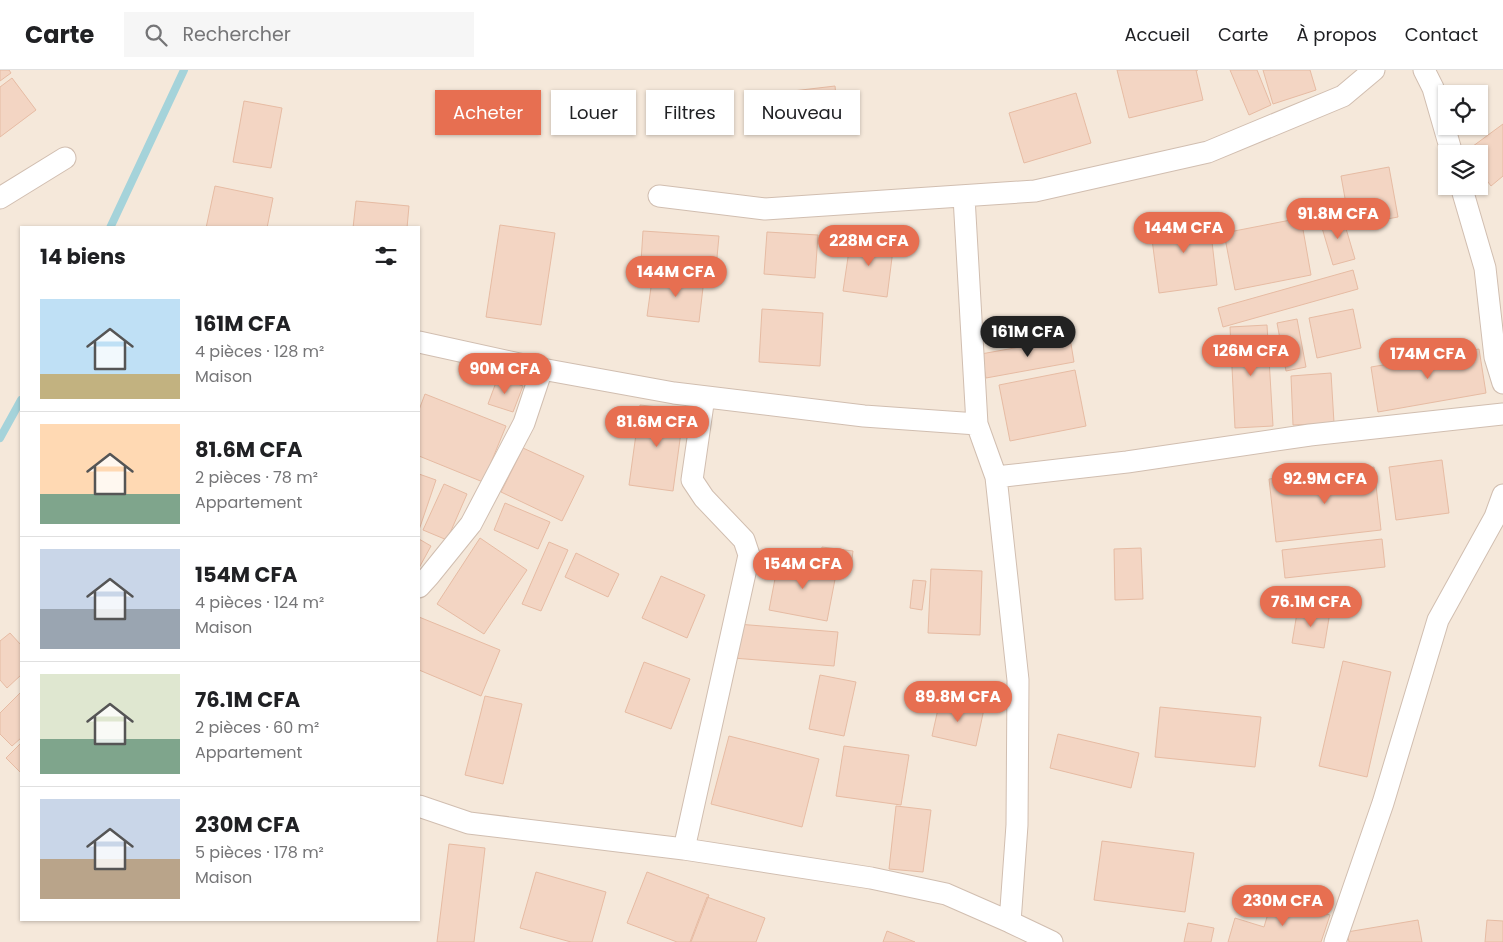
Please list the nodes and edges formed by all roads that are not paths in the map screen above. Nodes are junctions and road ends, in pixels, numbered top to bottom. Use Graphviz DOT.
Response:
graph roads {
  1 [pos="1374,70"];
  2 [pos="1424,70"];
  3 [pos="1449,145"];
  4 [pos="65,158"];
  5 [pos="1464,195"];
  6 [pos="659,196"];
  7 [pos="964,197"];
  8 [pos="0,198"];
  9 [pos="420,342"];
  10 [pos="542,369"];
  11 [pos="1503,383"];
  12 [pos="704,397"];
  13 [pos="1503,414"];
  14 [pos="977,424"];
  15 [pos="996,477"];
  16 [pos="1503,495"];
  17 [pos="420,586"];
  18 [pos="420,806"];
  19 [pos="684,849"];
  20 [pos="1010,922"];
  21 [pos="1052,942"];
  22 [pos="1335,942"];
  1 -- 7 [label="street"];
  2 -- 3 [label="street"];
  4 -- 8 [label="street"];
  5 -- 11 [label="street"];
  6 -- 7 [label="street"];
  7 -- 14 [label="street"];
  9 -- 10 [label="street"];
  10 -- 12 [label="street"];
  10 -- 17 [label="street"];
  12 -- 14 [label="street"];
  12 -- 19 [label="street"];
  13 -- 15 [label="street"];
  14 -- 15 [label="street"];
  15 -- 20 [label="street"];
  16 -- 22 [label="street"];
  18 -- 19 [label="street"];
  19 -- 20 [label="street"];
  20 -- 21 [label="street"];
}
